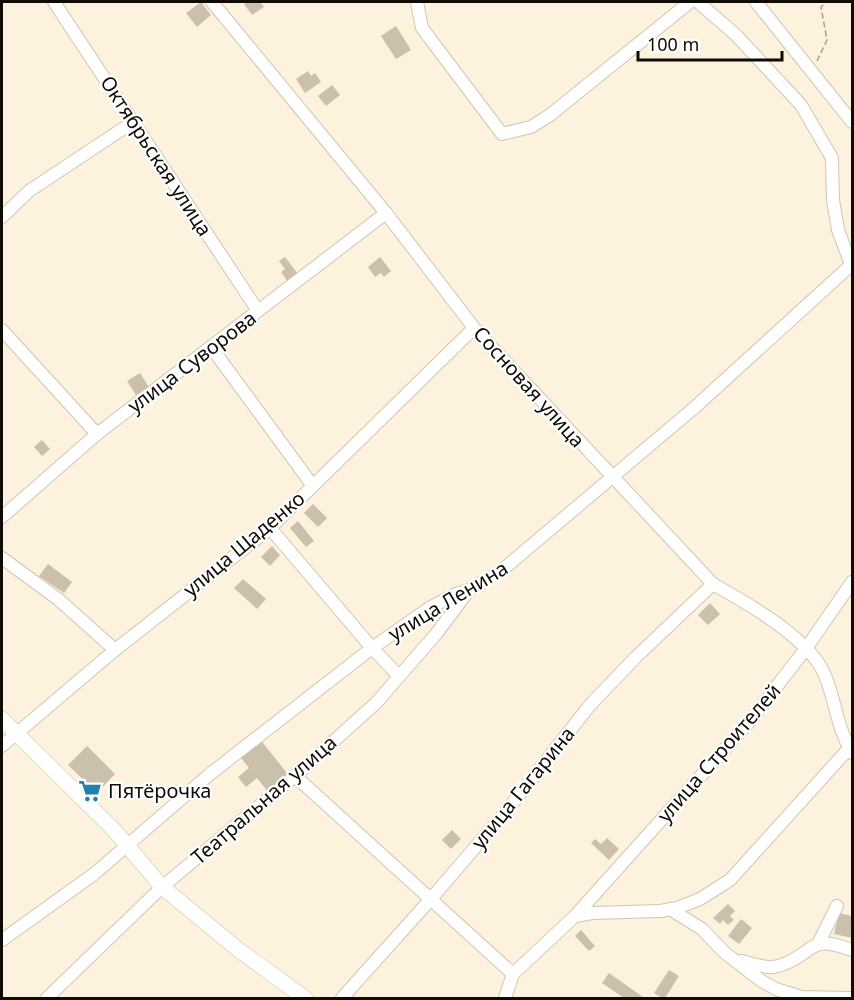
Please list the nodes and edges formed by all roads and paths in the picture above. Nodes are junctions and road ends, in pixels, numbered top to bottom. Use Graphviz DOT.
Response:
graph roads {
  1 [pos="54,2"];
  2 [pos="212,2"];
  3 [pos="417,2"];
  4 [pos="690,2"];
  5 [pos="699,2"];
  6 [pos="756,2"];
  7 [pos="827,2"];
  8 [pos="812,73"];
  9 [pos="133,122"];
  10 [pos="852,122"];
  11 [pos="386,213"];
  12 [pos="2,217"];
  13 [pos="852,266"];
  14 [pos="258,312"];
  15 [pos="474,328"];
  16 [pos="2,330"];
  17 [pos="211,347"];
  18 [pos="97,434"];
  19 [pos="612,478"];
  20 [pos="313,486"];
  21 [pos="2,517"];
  22 [pos="270,528"];
  23 [pos="2,558"];
  24 [pos="852,582"];
  25 [pos="713,584"];
  26 [pos="469,590"];
  27 [pos="807,647"];
  28 [pos="372,648"];
  29 [pos="115,650"];
  30 [pos="399,676"];
  31 [pos="2,719"];
  32 [pos="17,732"];
  33 [pos="2,746"];
  34 [pos="852,749"];
  35 [pos="295,776"];
  36 [pos="128,846"];
  37 [pos="162,887"];
  38 [pos="430,900"];
  39 [pos="837,906"];
  40 [pos="670,909"];
  41 [pos="575,916"];
  42 [pos="2,940"];
  43 [pos="818,944"];
  44 [pos="852,950"];
  45 [pos="732,958"];
  46 [pos="513,974"];
  47 [pos="852,998"];
  48 [pos="47,999"];
  49 [pos="305,999"];
  50 [pos="342,999"];
  51 [pos="505,999"];
  1 -- 9 [label="street, Октябрьская улица"];
  2 -- 11 [label="street, Сосновая улица"];
  3 -- 4 [label="street"];
  5 -- 13 [label="street"];
  6 -- 8 [label="street"];
  7 -- 8 [label="path"];
  8 -- 10 [label="street"];
  9 -- 12 [label="street"];
  9 -- 14 [label="street, Октябрьская улица"];
  11 -- 14 [label="street, улица Суворова"];
  11 -- 15 [label="street, Сосновая улица"];
  13 -- 19 [label="street, улица Ленина"];
  14 -- 17 [label="street, улица Суворова"];
  15 -- 19 [label="street, Сосновая улица"];
  15 -- 20 [label="street, улица Щаденко"];
  16 -- 18 [label="street"];
  17 -- 18 [label="street, улица Суворова"];
  17 -- 20 [label="street"];
  18 -- 21 [label="street, улица Суворова"];
  19 -- 25 [label="street, Сосновая улица"];
  19 -- 26 [label="street, улица Ленина"];
  20 -- 22 [label="street, улица Щаденко"];
  22 -- 28 [label="street"];
  22 -- 29 [label="street, улица Щаденко"];
  23 -- 29 [label="street"];
  24 -- 27 [label="street, улица Строителей"];
  25 -- 27 [label="street, Сосновая улица"];
  25 -- 38 [label="street, улица Гагарина"];
  26 -- 28 [label="street, улица Ленина"];
  26 -- 30 [label="street, Театральная улица"];
  27 -- 34 [label="street, Сосновая улица"];
  27 -- 41 [label="street, улица Строителей"];
  28 -- 30 [label="street"];
  28 -- 36 [label="street, улица Ленина"];
  29 -- 32 [label="street, улица Щаденко"];
  30 -- 35 [label="street, Театральная улица"];
  31 -- 32 [label="main road"];
  32 -- 33 [label="street, улица Щаденко"];
  32 -- 36 [label="main road"];
  34 -- 40 [label="street"];
  35 -- 37 [label="street, Театральная улица"];
  35 -- 38 [label="street"];
  36 -- 37 [label="main road"];
  36 -- 42 [label="street, улица Ленина"];
  37 -- 48 [label="street, Театральная улица"];
  37 -- 49 [label="main road"];
  38 -- 46 [label="street"];
  38 -- 50 [label="street, улица Гагарина"];
  39 -- 43 [label="street"];
  40 -- 41 [label="street"];
  40 -- 45 [label="street"];
  41 -- 46 [label="street, улица Строителей"];
  43 -- 44 [label="street"];
  43 -- 45 [label="street"];
  45 -- 47 [label="street"];
  46 -- 51 [label="street, улица Строителей"];
}
